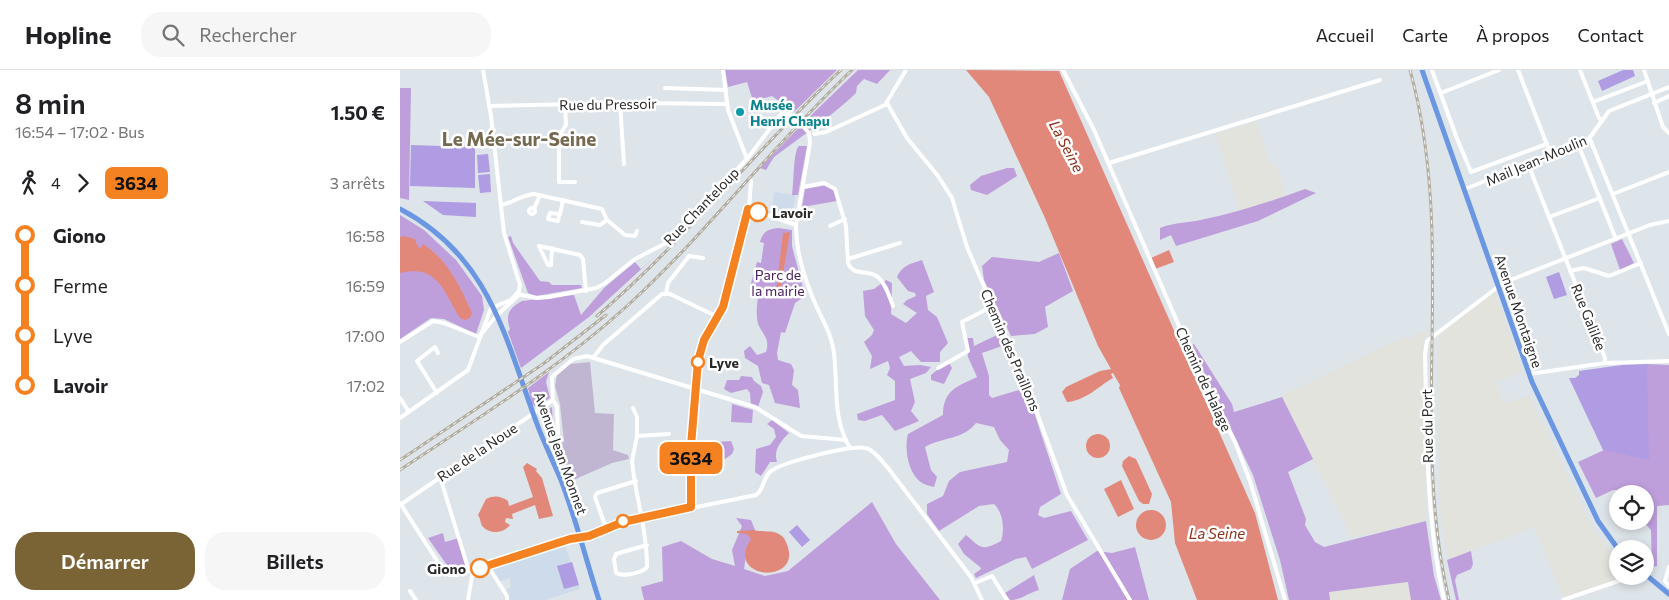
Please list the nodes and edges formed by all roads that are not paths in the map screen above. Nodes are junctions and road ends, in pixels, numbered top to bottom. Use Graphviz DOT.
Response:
graph roads {
  1 [pos="483,70"];
  2 [pos="723,70"];
  3 [pos="906,70"];
  4 [pos="1062,70"];
  5 [pos="1422,70"];
  6 [pos="1432,70"];
  7 [pos="1499,70"];
  8 [pos="1518,70"];
  9 [pos="1580,70"];
  10 [pos="1644,70"];
  11 [pos="1380,80"];
  12 [pos="1648,80"];
  13 [pos="1669,87"];
  14 [pos="666,88"];
  15 [pos="726,90"];
  16 [pos="1441,93"];
  17 [pos="1651,94"];
  18 [pos="1669,96"];
  19 [pos="1593,102"];
  20 [pos="1654,102"];
  21 [pos="620,103"];
  22 [pos="887,103"];
  23 [pos="565,104"];
  24 [pos="728,104"];
  25 [pos="489,106"];
  26 [pos="1597,113"];
  27 [pos="1606,116"];
  28 [pos="1602,121"];
  29 [pos="1669,133"];
  30 [pos="813,137"];
  31 [pos="1590,139"];
  32 [pos="1547,144"];
  33 [pos="1578,144"];
  34 [pos="1551,155"];
  35 [pos="746,159"];
  36 [pos="1109,163"];
  37 [pos="624,164"];
  38 [pos="1528,164"];
  39 [pos="1669,172"];
  40 [pos="751,181"];
  41 [pos="575,182"];
  42 [pos="803,187"];
  43 [pos="1465,189"];
  44 [pos="1613,194"];
  45 [pos="540,195"];
  46 [pos="1600,198"];
  47 [pos="563,200"];
  48 [pos="501,205"];
  49 [pos="400,209"];
  50 [pos="534,209"];
  51 [pos="748,209"];
  52 [pos="559,215"];
  53 [pos="1549,217"];
  54 [pos="845,219"];
  55 [pos="607,220"];
  56 [pos="1669,221"];
  57 [pos="582,222"];
  58 [pos="796,225"];
  59 [pos="830,226"];
  60 [pos="637,231"];
  61 [pos="1628,234"];
  62 [pos="1616,239"];
  63 [pos="900,243"];
  64 [pos="552,248"];
  65 [pos="703,258"];
  66 [pos="848,259"];
  67 [pos="1566,259"];
  68 [pos="1640,263"];
  69 [pos="1570,271"];
  70 [pos="1499,286"];
  71 [pos="586,290"];
  72 [pos="666,294"];
  73 [pos="518,295"];
  74 [pos="893,306"];
  75 [pos="993,306"];
  76 [pos="496,310"];
  77 [pos="718,317"];
  78 [pos="491,322"];
  79 [pos="504,327"];
  80 [pos="1669,334"];
  81 [pos="479,337"];
  82 [pos="400,342"];
  83 [pos="438,353"];
  84 [pos="593,358"];
  85 [pos="1669,361"];
  86 [pos="1605,363"];
  87 [pos="938,368"];
  88 [pos="1528,374"];
  89 [pos="695,389"];
  90 [pos="438,393"];
  91 [pos="400,398"];
  92 [pos="553,400"];
  93 [pos="634,408"];
  94 [pos="409,412"];
  95 [pos="533,414"];
  96 [pos="400,418"];
  97 [pos="558,434"];
  98 [pos="668,434"];
  99 [pos="637,436"];
  100 [pos="846,440"];
  101 [pos="869,443"];
  102 [pos="850,448"];
  103 [pos="866,448"];
  104 [pos="440,477"];
  105 [pos="636,481"];
  106 [pos="400,504"];
  107 [pos="691,507"];
  108 [pos="643,518"];
  109 [pos="606,528"];
  110 [pos="580,538"];
  111 [pos="1612,540"];
  112 [pos="647,545"];
  113 [pos="488,566"];
  114 [pos="1669,566"];
  115 [pos="468,568"];
  116 [pos="473,570"];
  117 [pos="1654,580"];
  118 [pos="974,583"];
  119 [pos="1611,585"];
  120 [pos="1669,586"];
  121 [pos="410,591"];
  122 [pos="1669,594"];
  123 [pos="1579,598"];
  124 [pos="416,600"];
  125 [pos="468,600"];
  126 [pos="507,600"];
  127 [pos="598,600"];
  128 [pos="982,600"];
  129 [pos="1007,600"];
  130 [pos="1130,600"];
  131 [pos="1285,600"];
  132 [pos="1444,600"];
  133 [pos="1563,600"];
  1 -- 25 [label="street"];
  2 -- 15 [label="street"];
  3 -- 22 [label="street"];
  4 -- 36 [label="street, Chemin de Halage"];
  5 -- 43 [label="main road, Avenue Montaigne"];
  6 -- 16 [label="street"];
  7 -- 16 [label="street"];
  8 -- 32 [label="street"];
  9 -- 19 [label="street"];
  10 -- 12 [label="street"];
  11 -- 36 [label="street"];
  12 -- 17 [label="street"];
  12 -- 19 [label="street"];
  13 -- 17 [label="street, Mail Jean-Moulin"];
  14 -- 15 [label="street"];
  15 -- 24 [label="street"];
  16 -- 32 [label="street, Mail Jean-Moulin"];
  17 -- 20 [label="street"];
  17 -- 27 [label="street, Mail Jean-Moulin"];
  18 -- 20 [label="street"];
  19 -- 26 [label="street"];
  20 -- 29 [label="street"];
  21 -- 23 [label="street, Rue du Pressoir"];
  21 -- 24 [label="street, Rue du Pressoir"];
  21 -- 37 [label="street"];
  22 -- 30 [label="street"];
  22 -- 75 [label="street, Chemin des Praillons"];
  23 -- 25 [label="street, Rue du Pressoir"];
  23 -- 41 [label="street"];
  24 -- 35 [label="street"];
  25 -- 48 [label="street"];
  26 -- 27 [label="street"];
  26 -- 28 [label="street"];
  27 -- 28 [label="street, Mail Jean-Moulin"];
  28 -- 31 [label="street, Mail Jean-Moulin"];
  30 -- 35 [label="street, Rue Chanteloup"];
  30 -- 42 [label="street"];
  31 -- 33 [label="street, Mail Jean-Moulin"];
  31 -- 44 [label="street"];
  32 -- 34 [label="street"];
  33 -- 34 [label="street, Mail Jean-Moulin"];
  33 -- 46 [label="street"];
  34 -- 38 [label="street, Mail Jean-Moulin"];
  35 -- 71 [label="street, Rue Chanteloup"];
  36 -- 131 [label="street, Chemin de Halage"];
  38 -- 43 [label="street, Mail Jean-Moulin"];
  38 -- 53 [label="street, Rue Galilée"];
  39 -- 44 [label="street"];
  40 -- 51 [label="street"];
  42 -- 54 [label="street"];
  42 -- 58 [label="street"];
  43 -- 70 [label="main road, Avenue Montaigne"];
  44 -- 61 [label="street"];
  45 -- 47 [label="street"];
  45 -- 48 [label="street"];
  45 -- 50 [label="street"];
  46 -- 53 [label="street"];
  46 -- 62 [label="street"];
  47 -- 52 [label="street"];
  47 -- 55 [label="street"];
  48 -- 73 [label="street"];
  49 -- 76 [label="main road, Avenue Jean Monnet"];
  51 -- 58 [label="street"];
  51 -- 77 [label="street"];
  53 -- 67 [label="street, Rue Galilée"];
  54 -- 59 [label="street"];
  54 -- 66 [label="street"];
  55 -- 57 [label="street"];
  55 -- 60 [label="street"];
  56 -- 61 [label="street"];
  58 -- 100 [label="street"];
  61 -- 62 [label="street"];
  61 -- 68 [label="street"];
  62 -- 67 [label="street"];
  63 -- 66 [label="street"];
  64 -- 64 [label="street"];
  64 -- 71 [label="street"];
  65 -- 72 [label="street"];
  66 -- 74 [label="street"];
  67 -- 69 [label="street, Rue Galilée"];
  67 -- 70 [label="street"];
  68 -- 69 [label="street"];
  68 -- 80 [label="street"];
  69 -- 86 [label="street, Rue Galilée"];
  70 -- 88 [label="main road, Avenue Montaigne"];
  70 -- 132 [label="street, Rue du Port"];
  71 -- 73 [label="street, Rue Chanteloup"];
  72 -- 77 [label="street"];
  72 -- 84 [label="street"];
  73 -- 76 [label="street"];
  73 -- 76 [label="street"];
  75 -- 87 [label="street"];
  75 -- 130 [label="street, Chemin des Praillons"];
  76 -- 78 [label="street"];
  76 -- 79 [label="main road, Avenue Jean Monnet"];
  76 -- 81 [label="street"];
  77 -- 89 [label="street"];
  78 -- 79 [label="street"];
  78 -- 81 [label="street"];
  79 -- 95 [label="main road, Avenue Jean Monnet"];
  81 -- 82 [label="street"];
  81 -- 90 [label="street"];
  83 -- 90 [label="street"];
  84 -- 89 [label="street"];
  84 -- 92 [label="street"];
  85 -- 86 [label="street"];
  86 -- 88 [label="street"];
  88 -- 111 [label="main road, Avenue Montaigne"];
  89 -- 100 [label="street"];
  89 -- 107 [label="street"];
  90 -- 94 [label="street"];
  91 -- 94 [label="street"];
  92 -- 95 [label="street, Rue de la Noue"];
  92 -- 97 [label="street"];
  93 -- 99 [label="street"];
  94 -- 96 [label="street"];
  95 -- 104 [label="street, Rue de la Noue"];
  95 -- 110 [label="main road, Avenue Jean Monnet"];
  98 -- 99 [label="street"];
  99 -- 105 [label="street"];
  100 -- 102 [label="street"];
  101 -- 103 [label="street"];
  102 -- 103 [label="street"];
  102 -- 107 [label="street"];
  103 -- 118 [label="street"];
  104 -- 106 [label="street, Rue de la Noue"];
  104 -- 115 [label="street"];
  105 -- 108 [label="street"];
  105 -- 109 [label="street"];
  106 -- 116 [label="street"];
  107 -- 108 [label="street"];
  108 -- 109 [label="street"];
  108 -- 112 [label="street"];
  109 -- 110 [label="street"];
  110 -- 113 [label="street"];
  110 -- 127 [label="main road, Avenue Jean Monnet"];
  112 -- 112 [label="street"];
  113 -- 116 [label="street"];
  113 -- 126 [label="street"];
  114 -- 120 [label="street"];
  116 -- 125 [label="street"];
  117 -- 122 [label="main road"];
  118 -- 128 [label="street"];
  118 -- 129 [label="street"];
  119 -- 123 [label="street"];
  121 -- 124 [label="street"];
  123 -- 133 [label="street"];
}
